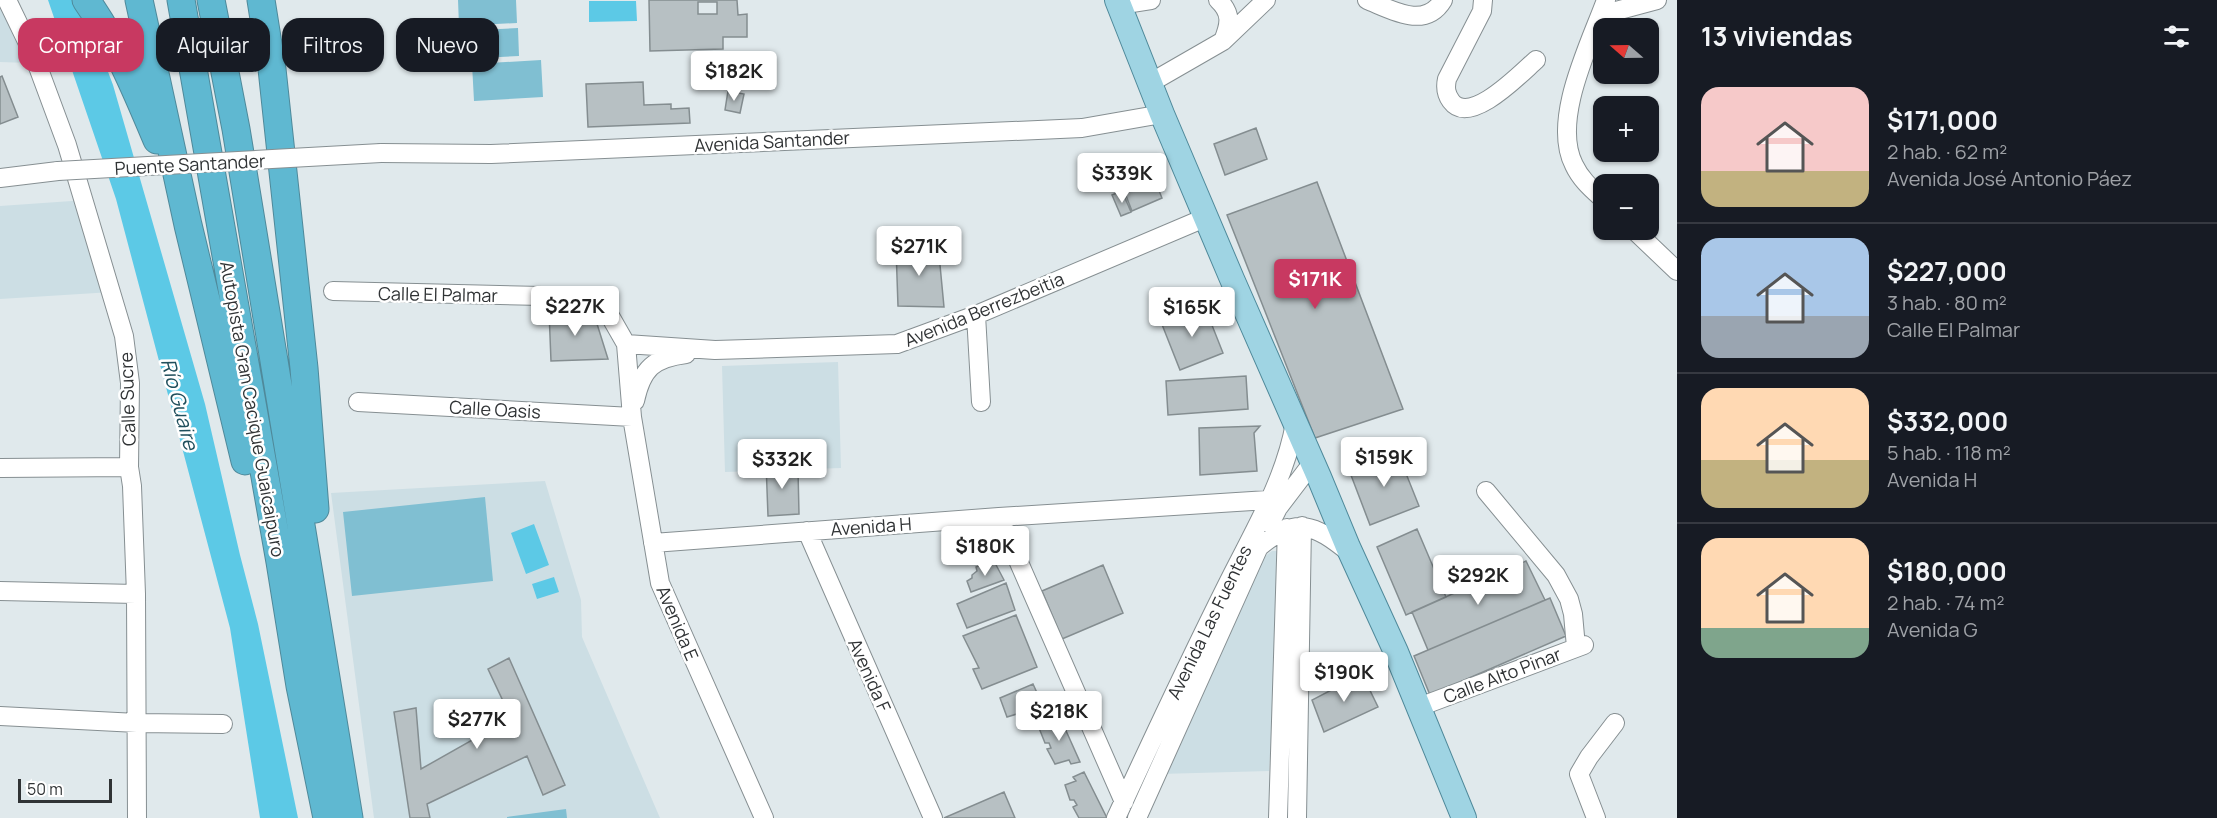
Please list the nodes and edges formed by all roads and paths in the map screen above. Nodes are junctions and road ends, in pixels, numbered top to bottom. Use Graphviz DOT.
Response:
graph roads {
  1 [pos="7,0"];
  2 [pos="86,0"];
  3 [pos="122,0"];
  4 [pos="139,0"];
  5 [pos="211,0"];
  6 [pos="261,0"];
  7 [pos="271,0"];
  8 [pos="1151,0"];
  9 [pos="1218,0"];
  10 [pos="1266,0"];
  11 [pos="1367,0"];
  12 [pos="1443,0"];
  13 [pos="1484,0"];
  14 [pos="1658,0"];
  15 [pos="1118,2"];
  16 [pos="180,3"];
  17 [pos="1604,8"];
  18 [pos="1223,41"];
  19 [pos="1536,60"];
  20 [pos="272,69"];
  21 [pos="1150,83"];
  22 [pos="1162,114"];
  23 [pos="157,141"];
  24 [pos="381,153"];
  25 [pos="0,178"];
  26 [pos="1593,190"];
  27 [pos="1207,217"];
  28 [pos="188,225"];
  29 [pos="1644,240"];
  30 [pos="1677,271"];
  31 [pos="333,291"];
  32 [pos="976,315"];
  33 [pos="626,344"];
  34 [pos="715,350"];
  35 [pos="358,402"];
  36 [pos="981,402"];
  37 [pos="632,417"];
  38 [pos="1295,423"];
  39 [pos="1313,462"];
  40 [pos="129,466"];
  41 [pos="0,468"];
  42 [pos="1486,491"];
  43 [pos="1268,500"];
  44 [pos="999,517"];
  45 [pos="1295,527"];
  46 [pos="807,531"];
  47 [pos="653,543"];
  48 [pos="1258,548"];
  49 [pos="1352,554"];
  50 [pos="310,570"];
  51 [pos="0,591"];
  52 [pos="136,594"];
  53 [pos="300,686"];
  54 [pos="1419,707"];
  55 [pos="0,716"];
  56 [pos="137,723"];
  57 [pos="1615,723"];
  58 [pos="223,724"];
  59 [pos="1120,810"];
  60 [pos="1139,814"];
  61 [pos="1593,817"];
  62 [pos="137,818"];
  63 [pos="327,818"];
  64 [pos="350,818"];
  65 [pos="764,818"];
  66 [pos="933,818"];
  67 [pos="1278,818"];
  68 [pos="1297,818"];
  69 [pos="1464,818"];
  1 -- 40 [label="street, Calle Sucre"];
  2 -- 23 [label="highway"];
  3 -- 23 [label="highway"];
  4 -- 28 [label="highway"];
  5 -- 50 [label="highway, Autopista Gran Cacique Guaicaipuro"];
  6 -- 20 [label="highway"];
  7 -- 20 [label="highway"];
  8 -- 15 [label="street"];
  9 -- 18 [label="street"];
  10 -- 18 [label="street"];
  11 -- 12 [label="street"];
  13 -- 19 [label="street"];
  14 -- 17 [label="street"];
  15 -- 21 [label="main road"];
  16 -- 53 [label="highway, Autopista Gran Cacique Guaicaipuro"];
  17 -- 26 [label="street"];
  18 -- 21 [label="street"];
  20 -- 50 [label="highway"];
  21 -- 22 [label="main road"];
  22 -- 24 [label="street, Avenida Santander"];
  22 -- 27 [label="main road"];
  23 -- 28 [label="highway"];
  24 -- 25 [label="street, Puente Santander, bridge"];
  27 -- 32 [label="street, Avenida Berrezbeitia"];
  27 -- 38 [label="main road"];
  28 -- 53 [label="highway"];
  29 -- 30 [label="street"];
  31 -- 33 [label="street, Calle El Palmar"];
  32 -- 34 [label="street, Avenida Berrezbeitia"];
  32 -- 36 [label="street"];
  33 -- 34 [label="street, Avenida Berrezbeitia"];
  33 -- 37 [label="street, Avenida E"];
  34 -- 37 [label="street, Avenida Berrezbeitia"];
  35 -- 37 [label="street, Calle Oasis"];
  37 -- 47 [label="street, Avenida E"];
  38 -- 39 [label="main road"];
  38 -- 43 [label="street, Avenida Las Fuentes"];
  39 -- 48 [label="street, Avenida Las Fuentes"];
  39 -- 49 [label="main road"];
  40 -- 41 [label="street"];
  40 -- 52 [label="street, Calle Sucre"];
  42 -- 54 [label="street, Calle Alto Pinar"];
  43 -- 44 [label="street, Avenida H"];
  43 -- 59 [label="street, Avenida Las Fuentes"];
  44 -- 46 [label="street, Avenida H"];
  44 -- 59 [label="street"];
  45 -- 48 [label="street"];
  45 -- 49 [label="street"];
  45 -- 67 [label="street"];
  45 -- 68 [label="street"];
  46 -- 47 [label="street, Avenida H"];
  46 -- 66 [label="street, Avenida F"];
  47 -- 65 [label="street, Avenida E"];
  48 -- 60 [label="street, Avenida Las Fuentes"];
  49 -- 54 [label="main road"];
  50 -- 64 [label="highway, Autopista Gran Cacique Guaicaipuro"];
  51 -- 52 [label="street"];
  52 -- 56 [label="street, Calle Sucre"];
  53 -- 63 [label="highway, Autopista Gran Cacique Guaicaipuro"];
  54 -- 69 [label="main road"];
  55 -- 56 [label="street"];
  56 -- 58 [label="street"];
  56 -- 62 [label="street, Calle Sucre"];
  57 -- 61 [label="street"];
  59 -- 60 [label="street"];
}
